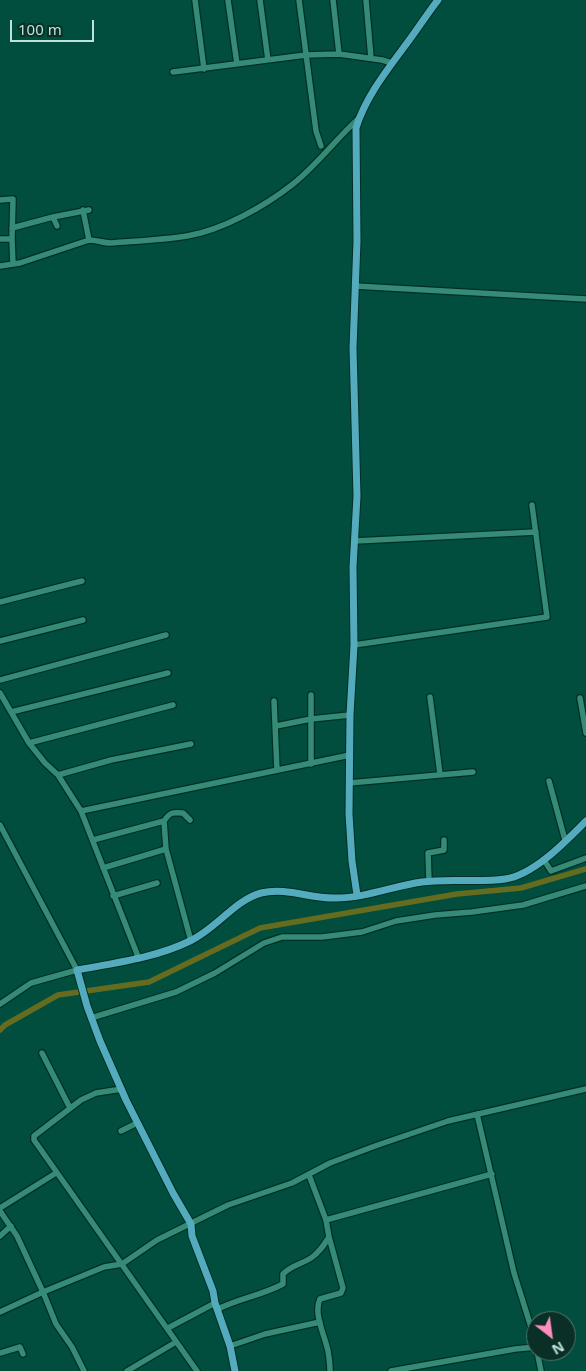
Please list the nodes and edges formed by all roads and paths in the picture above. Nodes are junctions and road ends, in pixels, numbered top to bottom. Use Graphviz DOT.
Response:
graph roads {
  1 [pos="195,0"];
  2 [pos="228,0"];
  3 [pos="260,0"];
  4 [pos="299,0"];
  5 [pos="333,0"];
  6 [pos="366,0"];
  7 [pos="438,0"];
  8 [pos="339,54"];
  9 [pos="306,55"];
  10 [pos="371,58"];
  11 [pos="268,60"];
  12 [pos="237,64"];
  13 [pos="392,64"];
  14 [pos="204,69"];
  15 [pos="173,72"];
  16 [pos="358,119"];
  17 [pos="321,146"];
  18 [pos="329,149"];
  19 [pos="321,156"];
  20 [pos="0,200"];
  21 [pos="54,218"];
  22 [pos="57,226"];
  23 [pos="12,228"];
  24 [pos="12,239"];
  25 [pos="0,240"];
  26 [pos="89,240"];
  27 [pos="13,264"];
  28 [pos="0,266"];
  29 [pos="355,286"];
  30 [pos="586,299"];
  31 [pos="532,505"];
  32 [pos="536,532"];
  33 [pos="354,542"];
  34 [pos="82,581"];
  35 [pos="0,602"];
  36 [pos="83,620"];
  37 [pos="166,635"];
  38 [pos="0,642"];
  39 [pos="354,645"];
  40 [pos="168,672"];
  41 [pos="0,680"];
  42 [pos="0,693"];
  43 [pos="311,695"];
  44 [pos="430,696"];
  45 [pos="580,698"];
  46 [pos="274,701"];
  47 [pos="173,705"];
  48 [pos="11,712"];
  49 [pos="350,714"];
  50 [pos="311,719"];
  51 [pos="276,726"];
  52 [pos="586,733"];
  53 [pos="29,743"];
  54 [pos="190,744"];
  55 [pos="350,755"];
  56 [pos="311,764"];
  57 [pos="277,770"];
  58 [pos="473,772"];
  59 [pos="440,774"];
  60 [pos="58,775"];
  61 [pos="549,781"];
  62 [pos="350,783"];
  63 [pos="81,811"];
  64 [pos="190,820"];
  65 [pos="586,820"];
  66 [pos="164,821"];
  67 [pos="0,826"];
  68 [pos="93,840"];
  69 [pos="444,840"];
  70 [pos="565,840"];
  71 [pos="166,849"];
  72 [pos="586,858"];
  73 [pos="544,860"];
  74 [pos="103,868"];
  75 [pos="428,881"];
  76 [pos="157,883"];
  77 [pos="586,886"];
  78 [pos="114,896"];
  79 [pos="357,896"];
  80 [pos="191,941"];
  81 [pos="139,959"];
  82 [pos="77,970"];
  83 [pos="0,1004"];
  84 [pos="91,1018"];
  85 [pos="42,1053"];
  86 [pos="122,1089"];
  87 [pos="586,1089"];
  88 [pos="70,1108"];
  89 [pos="477,1114"];
  90 [pos="137,1123"];
  91 [pos="120,1132"];
  92 [pos="56,1173"];
  93 [pos="492,1174"];
  94 [pos="309,1175"];
  95 [pos="0,1209"];
  96 [pos="326,1220"];
  97 [pos="191,1224"];
  98 [pos="11,1226"];
  99 [pos="0,1236"];
  100 [pos="329,1237"];
  101 [pos="122,1264"];
  102 [pos="43,1292"];
  103 [pos="217,1306"];
  104 [pos="526,1311"];
  105 [pos="0,1312"];
  106 [pos="320,1322"];
  107 [pos="168,1328"];
  108 [pos="176,1342"];
  109 [pos="230,1346"];
  110 [pos="526,1349"];
  111 [pos="0,1353"];
  112 [pos="23,1354"];
  113 [pos="441,1363"];
  114 [pos="84,1371"];
  115 [pos="127,1371"];
  116 [pos="197,1371"];
  117 [pos="235,1371"];
  118 [pos="330,1371"];
  119 [pos="391,1371"];
  120 [pos="442,1371"];
  1 -- 14 [label="street"];
  2 -- 12 [label="street"];
  3 -- 11 [label="street"];
  4 -- 9 [label="street"];
  5 -- 8 [label="street"];
  6 -- 10 [label="street"];
  7 -- 13 [label="main road"];
  8 -- 9 [label="street"];
  8 -- 10 [label="street"];
  9 -- 11 [label="street"];
  9 -- 17 [label="street"];
  10 -- 13 [label="street"];
  11 -- 12 [label="street"];
  12 -- 14 [label="street"];
  13 -- 16 [label="main road"];
  14 -- 15 [label="street"];
  16 -- 18 [label="street"];
  16 -- 29 [label="main road"];
  17 -- 18 [label="street"];
  17 -- 19 [label="street"];
  18 -- 19 [label="street"];
  19 -- 26 [label="street"];
  20 -- 23 [label="street"];
  21 -- 22 [label="street"];
  21 -- 23 [label="street"];
  21 -- 26 [label="street"];
  23 -- 24 [label="street"];
  24 -- 25 [label="street"];
  24 -- 27 [label="street"];
  26 -- 27 [label="street"];
  27 -- 28 [label="street"];
  29 -- 30 [label="street"];
  29 -- 33 [label="main road"];
  31 -- 32 [label="street"];
  32 -- 33 [label="street"];
  32 -- 39 [label="street"];
  33 -- 39 [label="main road"];
  34 -- 35 [label="street"];
  36 -- 38 [label="street"];
  37 -- 41 [label="street"];
  39 -- 49 [label="main road"];
  40 -- 48 [label="street"];
  42 -- 48 [label="street"];
  43 -- 50 [label="street"];
  44 -- 59 [label="street"];
  45 -- 52 [label="street"];
  46 -- 51 [label="street"];
  47 -- 53 [label="street"];
  48 -- 53 [label="street"];
  49 -- 50 [label="street"];
  49 -- 55 [label="main road"];
  50 -- 51 [label="street"];
  50 -- 56 [label="street"];
  51 -- 57 [label="street"];
  53 -- 60 [label="street"];
  54 -- 60 [label="street"];
  55 -- 56 [label="street"];
  55 -- 62 [label="main road"];
  56 -- 57 [label="street"];
  57 -- 63 [label="street"];
  58 -- 59 [label="street"];
  59 -- 62 [label="street"];
  60 -- 63 [label="street"];
  61 -- 70 [label="street"];
  62 -- 79 [label="main road"];
  63 -- 68 [label="street"];
  64 -- 66 [label="street"];
  65 -- 70 [label="main road"];
  66 -- 68 [label="street"];
  66 -- 71 [label="street"];
  67 -- 82 [label="street"];
  68 -- 74 [label="street"];
  69 -- 75 [label="street"];
  70 -- 73 [label="main road"];
  71 -- 74 [label="street"];
  71 -- 80 [label="street"];
  72 -- 73 [label="street"];
  73 -- 75 [label="main road"];
  74 -- 78 [label="street"];
  75 -- 79 [label="main road"];
  76 -- 78 [label="street"];
  77 -- 84 [label="street"];
  78 -- 81 [label="street"];
  79 -- 80 [label="main road"];
  80 -- 81 [label="main road"];
  81 -- 82 [label="main road"];
  82 -- 83 [label="street"];
  82 -- 84 [label="main road"];
  84 -- 86 [label="main road"];
  85 -- 88 [label="street"];
  86 -- 88 [label="street"];
  86 -- 90 [label="main road"];
  87 -- 89 [label="street"];
  88 -- 92 [label="street"];
  89 -- 93 [label="street"];
  89 -- 94 [label="street"];
  90 -- 91 [label="street"];
  90 -- 97 [label="main road"];
  92 -- 95 [label="street"];
  92 -- 101 [label="street"];
  93 -- 96 [label="street"];
  93 -- 104 [label="street"];
  94 -- 96 [label="street"];
  94 -- 97 [label="street"];
  95 -- 98 [label="street"];
  96 -- 100 [label="street"];
  97 -- 101 [label="street"];
  97 -- 103 [label="main road"];
  98 -- 99 [label="street"];
  98 -- 102 [label="street"];
  100 -- 103 [label="street"];
  100 -- 106 [label="street"];
  101 -- 102 [label="street"];
  101 -- 107 [label="street"];
  102 -- 105 [label="street"];
  102 -- 114 [label="street"];
  103 -- 107 [label="street"];
  103 -- 109 [label="main road"];
  106 -- 109 [label="street"];
  106 -- 118 [label="street"];
  107 -- 108 [label="street"];
  108 -- 115 [label="street"];
  108 -- 116 [label="street"];
  109 -- 117 [label="main road"];
  110 -- 113 [label="street"];
  111 -- 112 [label="street"];
  113 -- 119 [label="street"];
  113 -- 120 [label="street"];
}
